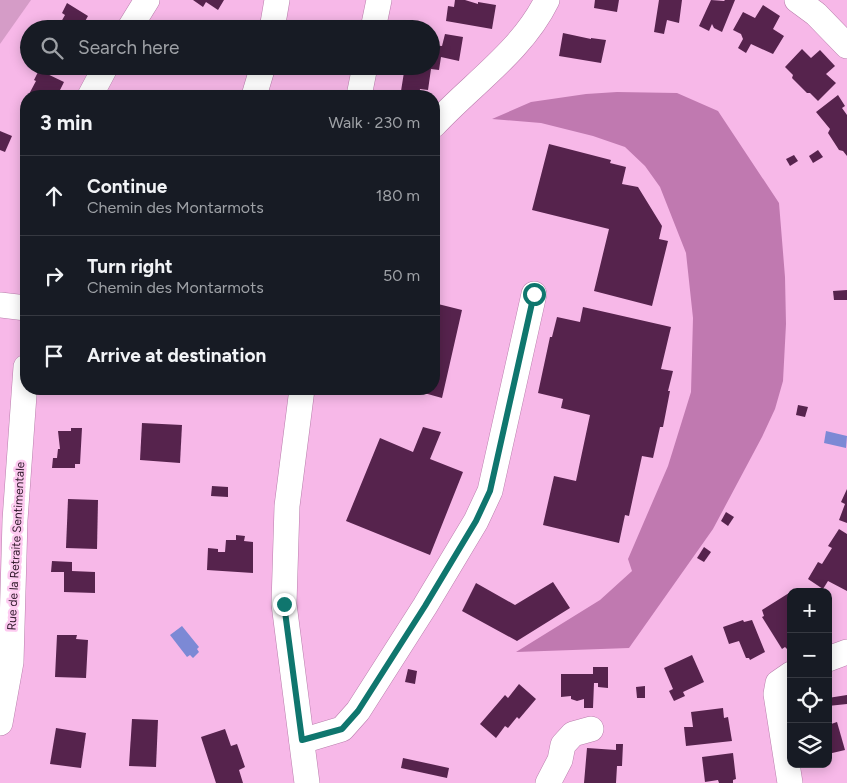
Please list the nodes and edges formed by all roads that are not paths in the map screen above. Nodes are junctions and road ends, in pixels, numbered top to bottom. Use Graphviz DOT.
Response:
graph roads {
  1 [pos="147,0"];
  2 [pos="277,0"];
  3 [pos="379,0"];
  4 [pos="546,0"];
  5 [pos="797,0"];
  6 [pos="135,20"];
  7 [pos="274,20"];
  8 [pos="375,20"];
  9 [pos="847,46"];
  10 [pos="101,75"];
  11 [pos="260,75"];
  12 [pos="363,75"];
  13 [pos="93,90"];
  14 [pos="256,90"];
  15 [pos="360,90"];
  16 [pos="440,119"];
  17 [pos="534,294"];
  18 [pos="0,305"];
  19 [pos="20,307"];
  20 [pos="24,395"];
  21 [pos="301,395"];
  22 [pos="847,652"];
  23 [pos="832,658"];
  24 [pos="787,677"];
  25 [pos="0,723"];
  26 [pos="591,729"];
  27 [pos="302,740"];
  28 [pos="307,783"];
  29 [pos="548,783"];
  30 [pos="790,783"];
  1 -- 6 [label="street"];
  2 -- 7 [label="street"];
  3 -- 8 [label="street"];
  4 -- 16 [label="street"];
  5 -- 9 [label="street"];
  10 -- 13 [label="street"];
  11 -- 14 [label="street"];
  12 -- 15 [label="street"];
  17 -- 27 [label="street"];
  18 -- 19 [label="street"];
  20 -- 25 [label="street, Rue de la Retraite Sentimentale"];
  21 -- 27 [label="street"];
  22 -- 23 [label="street"];
  24 -- 30 [label="street"];
  26 -- 29 [label="street"];
  27 -- 28 [label="street"];
}
